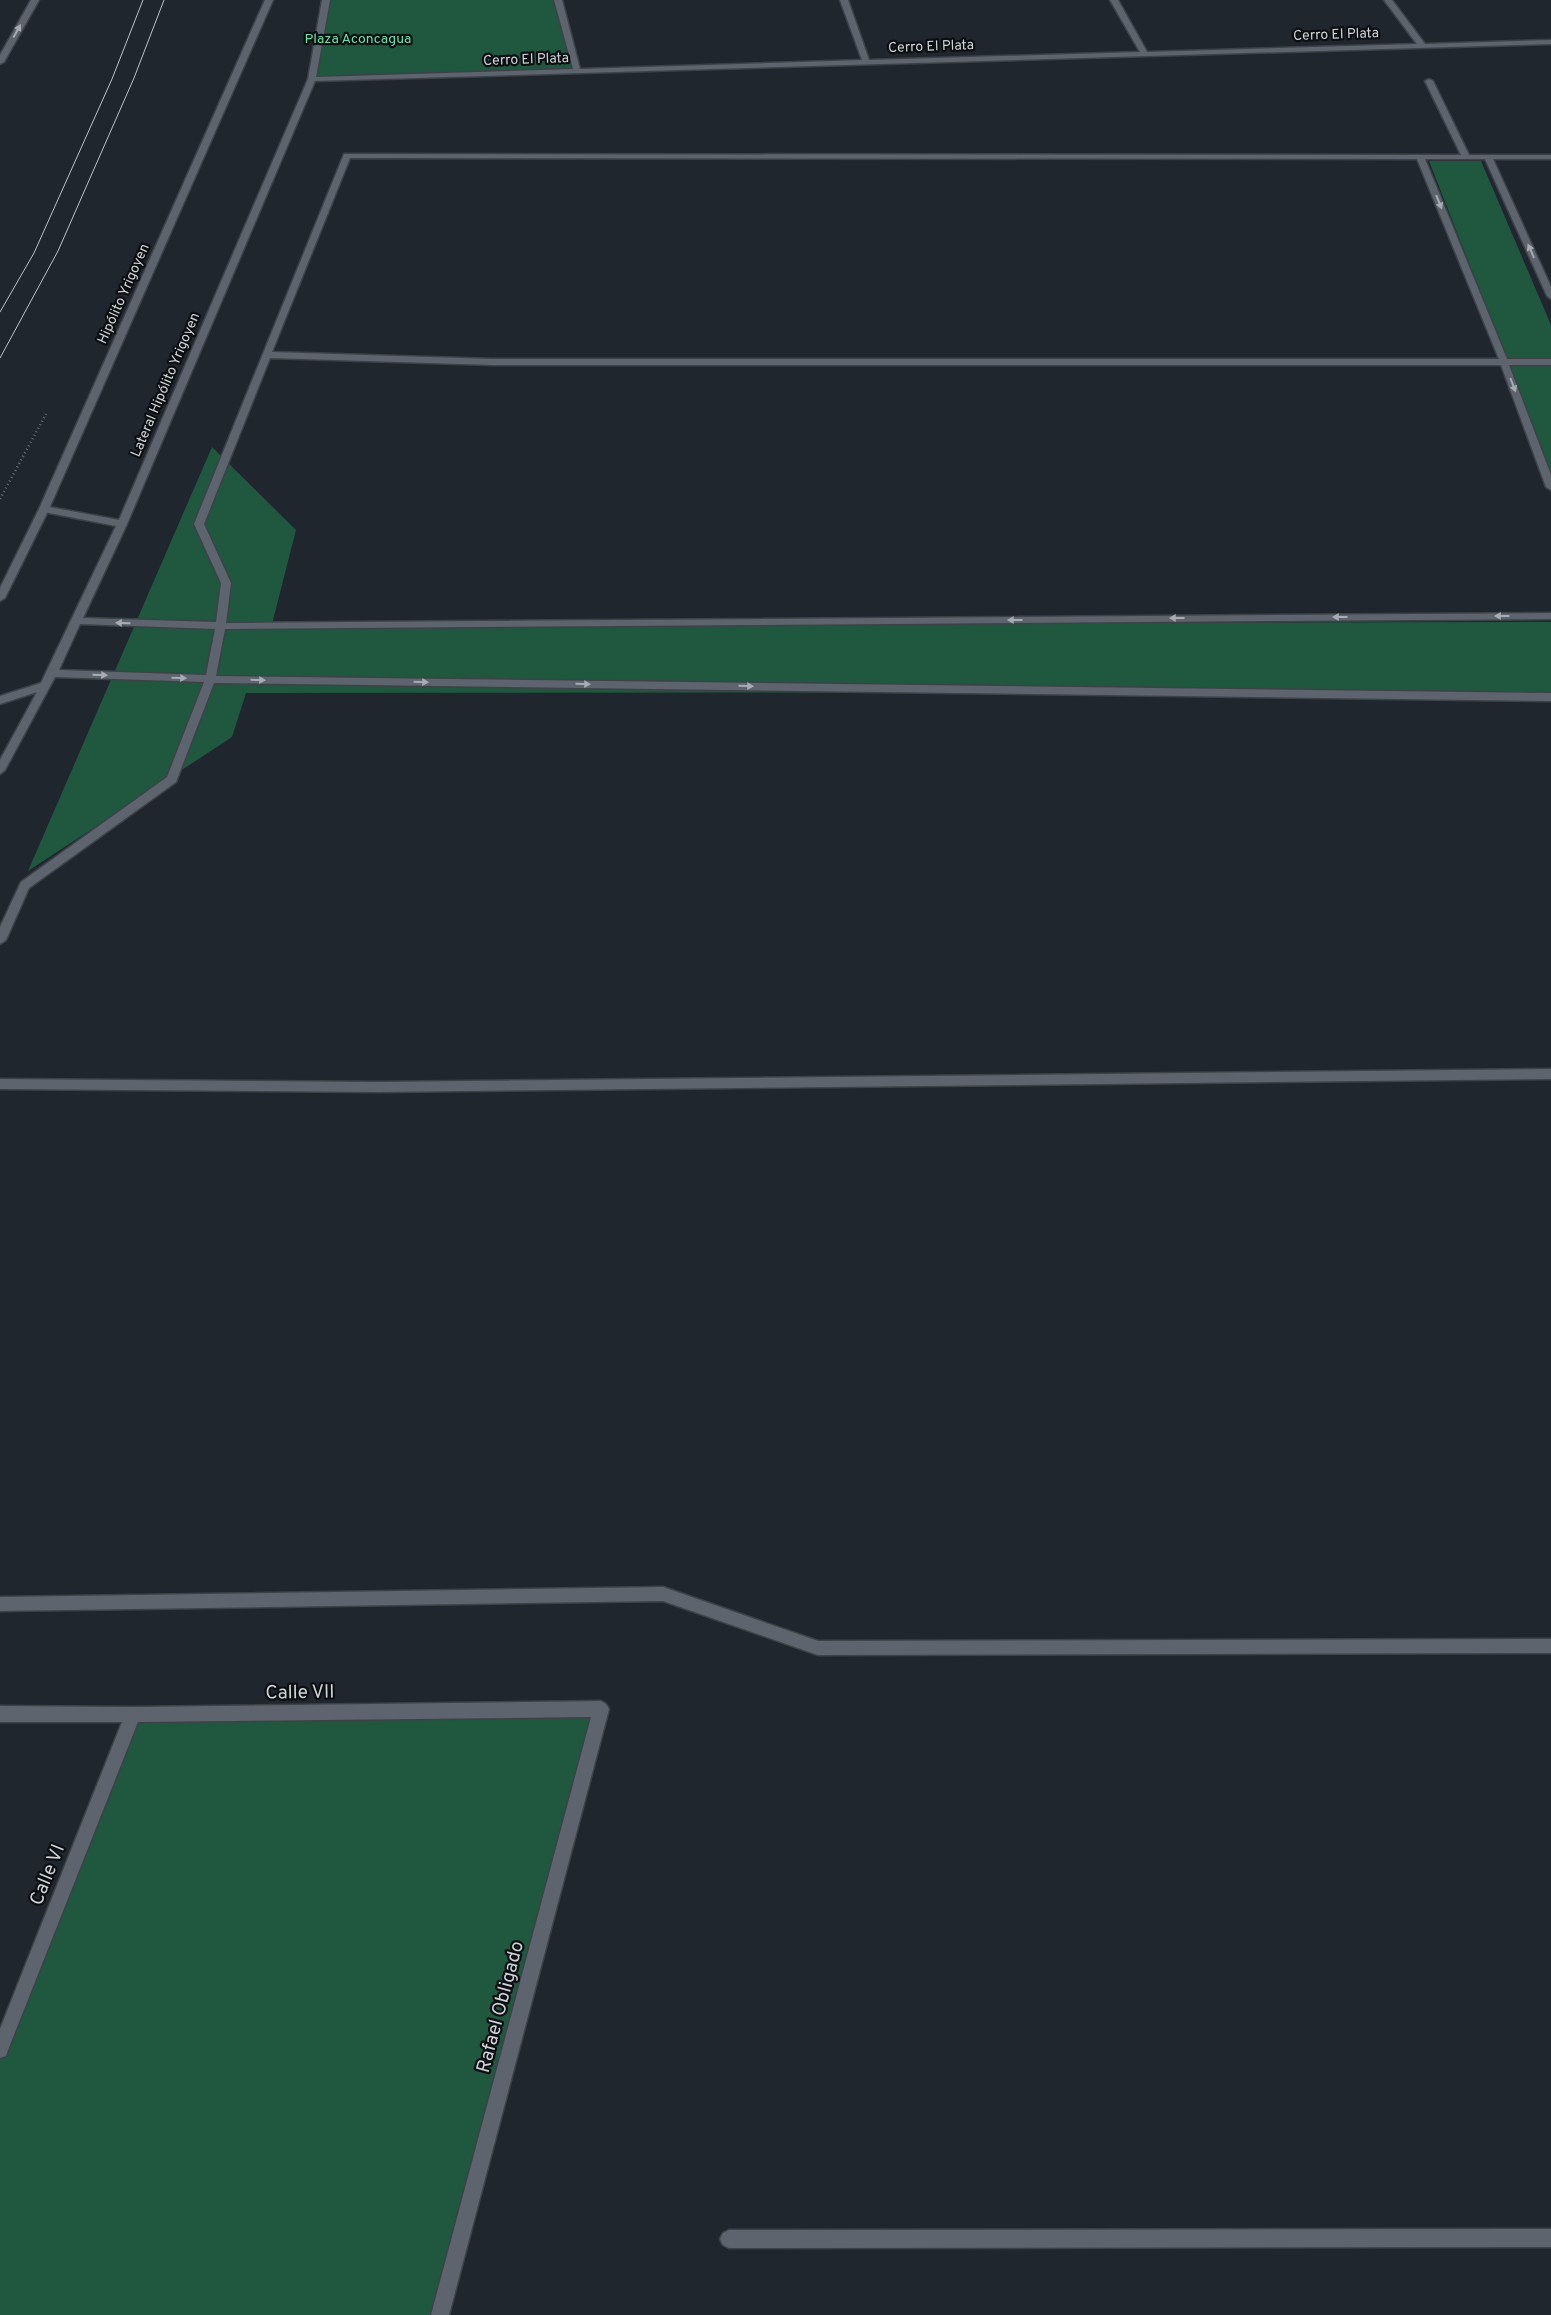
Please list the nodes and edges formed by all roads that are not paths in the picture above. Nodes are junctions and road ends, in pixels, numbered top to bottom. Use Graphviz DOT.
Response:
graph roads {
  1 [pos="35,0"];
  2 [pos="269,0"];
  3 [pos="326,0"];
  4 [pos="558,0"];
  5 [pos="844,0"];
  6 [pos="1114,0"];
  7 [pos="1388,0"];
  8 [pos="1551,42"];
  9 [pos="1422,46"];
  10 [pos="1144,54"];
  11 [pos="866,61"];
  12 [pos="0,62"];
  13 [pos="577,71"];
  14 [pos="312,79"];
  15 [pos="1429,81"];
  16 [pos="1420,157"];
  17 [pos="1466,157"];
  18 [pos="1488,158"];
  19 [pos="1551,158"];
  20 [pos="1551,296"];
  21 [pos="268,355"];
  22 [pos="1504,362"];
  23 [pos="1551,362"];
  24 [pos="1551,487"];
  25 [pos="44,509"];
  26 [pos="122,524"];
  27 [pos="0,598"];
  28 [pos="1551,616"];
  29 [pos="78,621"];
  30 [pos="221,626"];
  31 [pos="52,673"];
  32 [pos="210,679"];
  33 [pos="44,686"];
  34 [pos="1551,697"];
  35 [pos="0,700"];
  36 [pos="0,770"];
  37 [pos="0,940"];
  38 [pos="1551,1074"];
  39 [pos="0,1084"];
  40 [pos="0,1604"];
  41 [pos="1551,1646"];
  42 [pos="601,1709"];
  43 [pos="0,1714"];
  44 [pos="134,1715"];
  45 [pos="0,2050"];
  46 [pos="1551,2238"];
  47 [pos="729,2239"];
  48 [pos="440,2315"];
  12 -- 1 [label="street, one-way"];
  2 -- 25 [label="street, Hipólito Yrigoyen"];
  3 -- 14 [label="street, Lateral Hipólito Yrigoyen"];
  4 -- 13 [label="street"];
  5 -- 11 [label="street"];
  6 -- 10 [label="street"];
  7 -- 9 [label="street"];
  8 -- 9 [label="street, Cerro El Plata"];
  9 -- 10 [label="street, Cerro El Plata"];
  10 -- 11 [label="street, Cerro El Plata"];
  11 -- 13 [label="street, Cerro El Plata"];
  13 -- 14 [label="street, Cerro El Plata"];
  14 -- 26 [label="street, Lateral Hipólito Yrigoyen"];
  15 -- 17 [label="street"];
  16 -- 17 [label="street"];
  16 -- 21 [label="street"];
  16 -- 22 [label="street, one-way"];
  17 -- 18 [label="street"];
  18 -- 19 [label="street"];
  20 -- 18 [label="street, one-way"];
  21 -- 22 [label="street"];
  21 -- 30 [label="street"];
  22 -- 23 [label="street"];
  22 -- 24 [label="street, one-way"];
  25 -- 26 [label="street"];
  25 -- 27 [label="street, Hipólito Yrigoyen"];
  26 -- 29 [label="street, Lateral Hipólito Yrigoyen"];
  28 -- 30 [label="street, one-way"];
  30 -- 29 [label="street, one-way"];
  29 -- 31 [label="street, Lateral Hipólito Yrigoyen"];
  30 -- 32 [label="street"];
  31 -- 32 [label="street, one-way"];
  31 -- 33 [label="street, Lateral Hipólito Yrigoyen"];
  32 -- 34 [label="street, one-way"];
  32 -- 37 [label="street"];
  33 -- 35 [label="street"];
  33 -- 36 [label="street, Lateral Hipólito Yrigoyen"];
  38 -- 39 [label="street"];
  40 -- 41 [label="street"];
  42 -- 44 [label="street, Calle VII"];
  42 -- 48 [label="street, Rafael Obligado"];
  43 -- 44 [label="street, Calle VII"];
  44 -- 45 [label="street, Calle VI"];
  46 -- 47 [label="street"];
}
